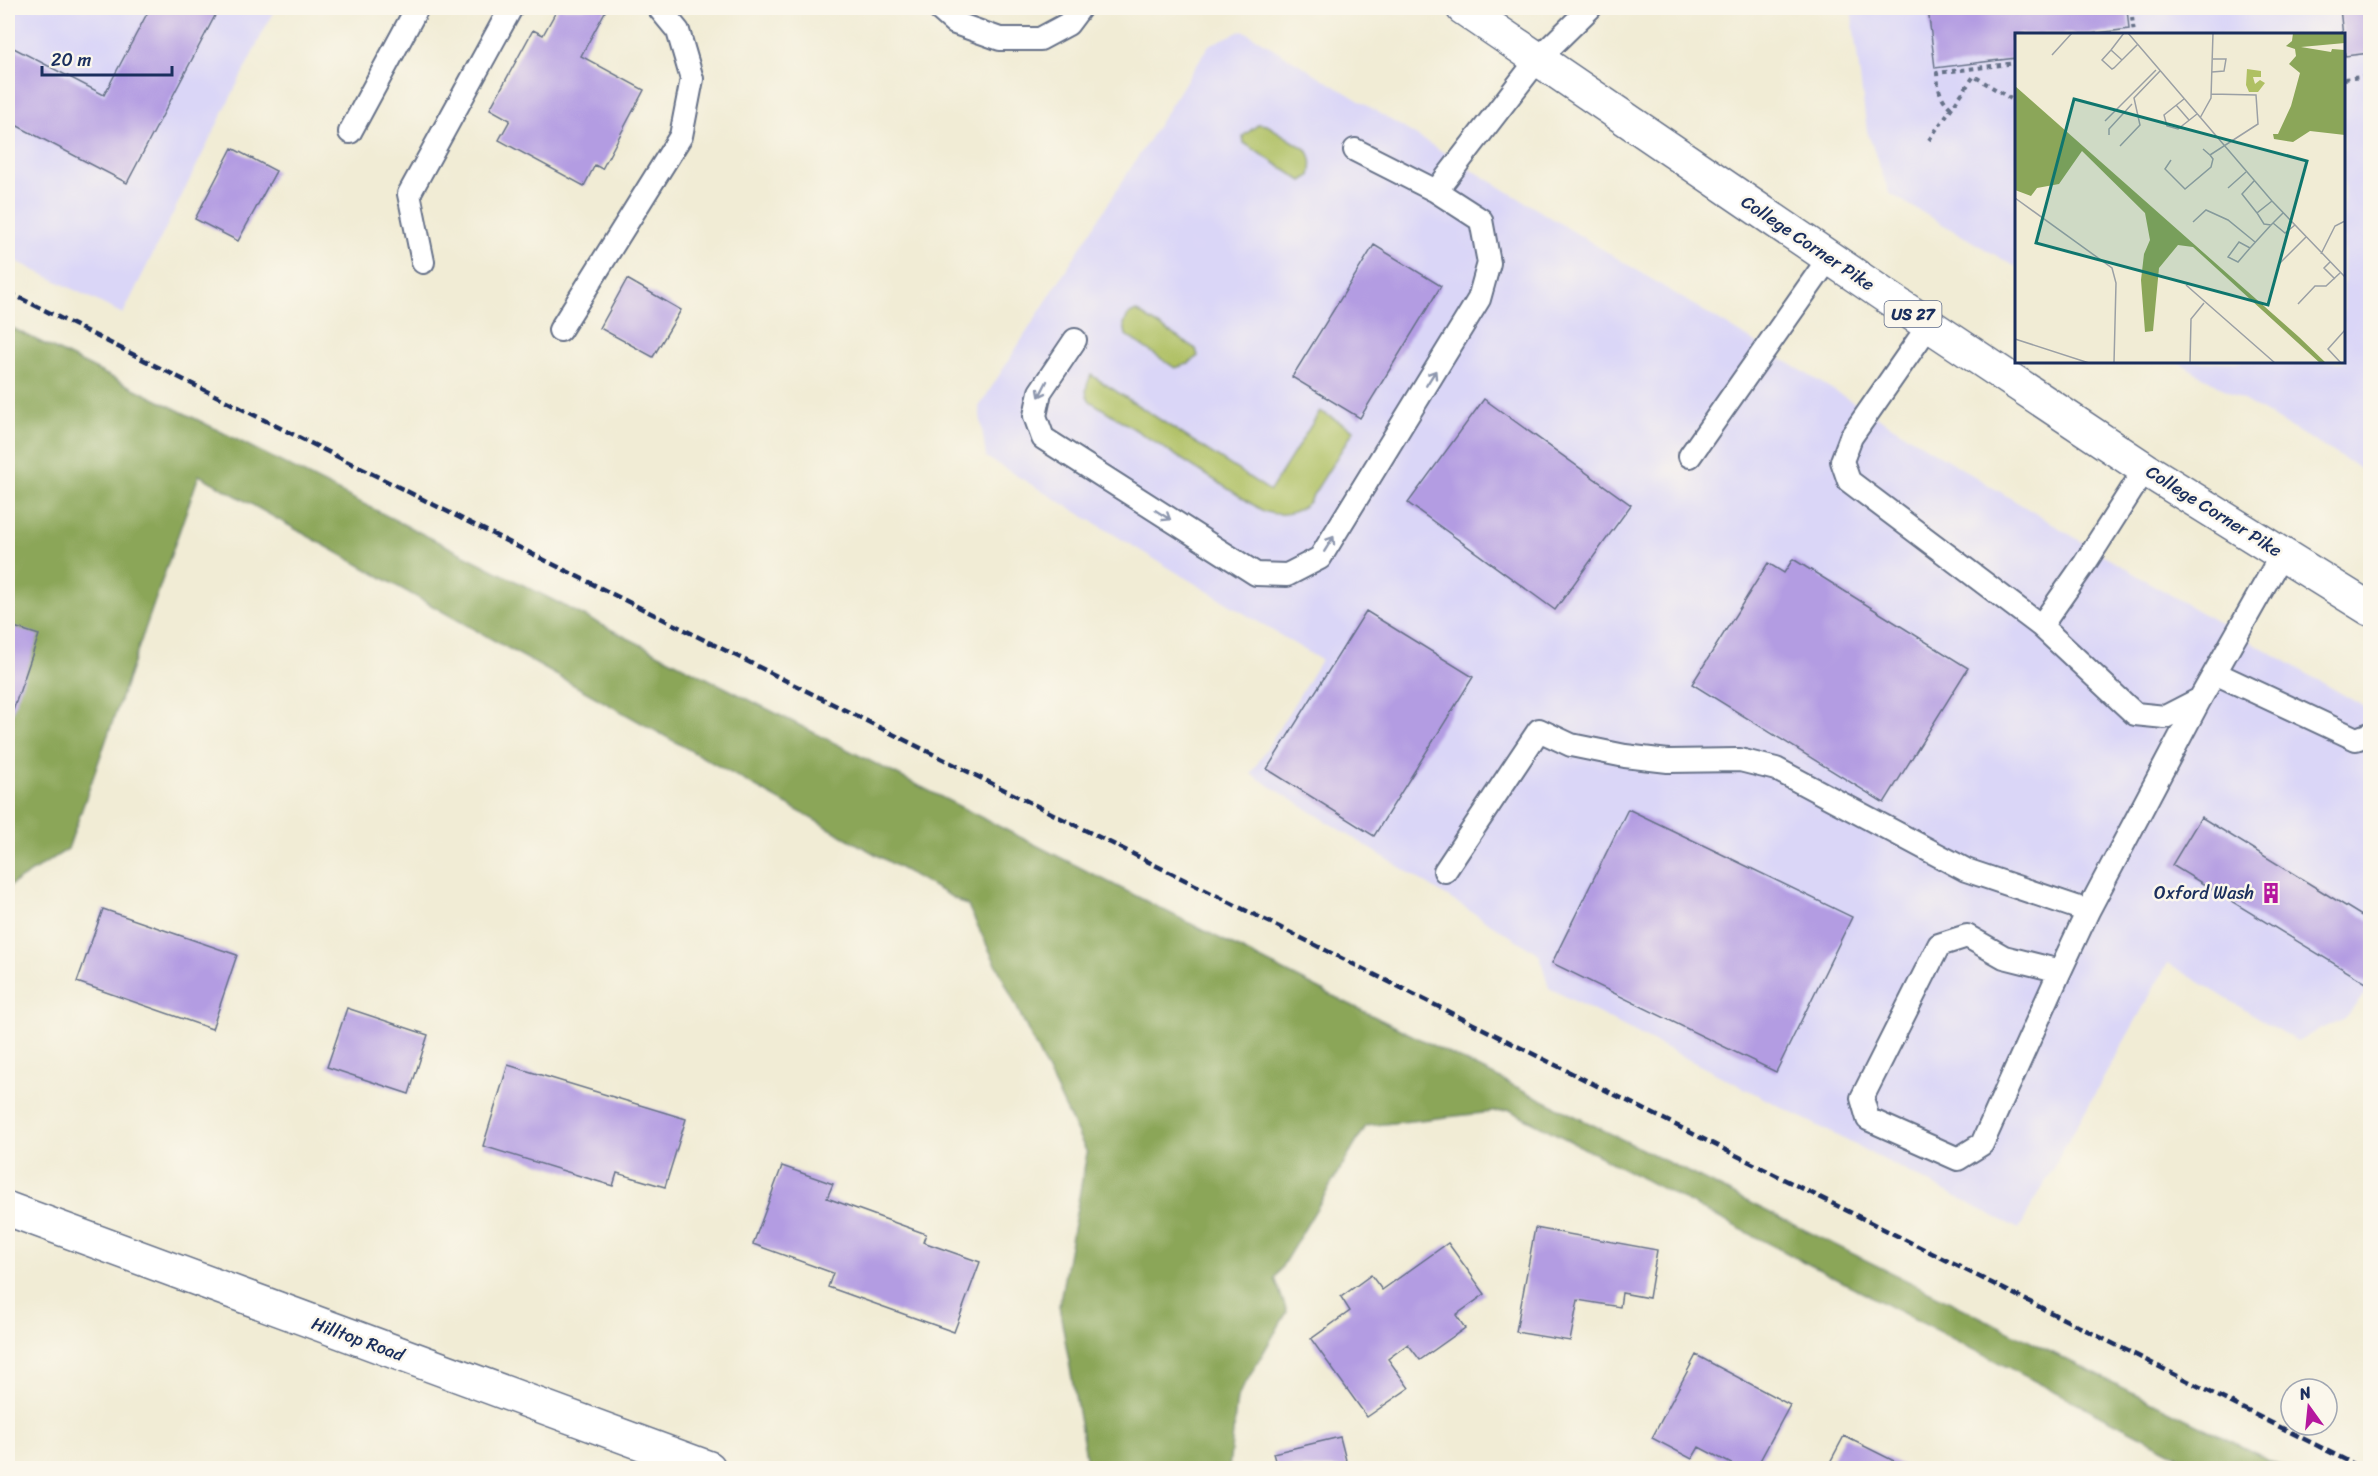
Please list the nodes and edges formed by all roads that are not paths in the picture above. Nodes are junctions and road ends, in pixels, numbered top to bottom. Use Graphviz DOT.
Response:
graph roads {
  1 [pos="417,8"];
  2 [pos="511,8"];
  3 [pos="659,8"];
  4 [pos="938,8"];
  5 [pos="1080,8"];
  6 [pos="1463,8"];
  7 [pos="1590,8"];
  8 [pos="1538,59"];
  9 [pos="350,132"];
  10 [pos="1355,150"];
  11 [pos="1436,191"];
  12 [pos="1829,258"];
  13 [pos="423,262"];
  14 [pos="1929,325"];
  15 [pos="560,330"];
  16 [pos="1075,340"];
  17 [pos="1690,456"];
  18 [pos="2145,469"];
  19 [pos="2282,554"];
  20 [pos="2370,609"];
  21 [pos="2041,626"];
  22 [pos="2215,673"];
  23 [pos="2200,699"];
  24 [pos="2370,734"];
  25 [pos="1445,871"];
  26 [pos="2088,911"];
  27 [pos="2060,971"];
  28 [pos="8,1209"];
  29 [pos="709,1468"];
  1 -- 9 [label="lane"];
  2 -- 13 [label="lane"];
  3 -- 15 [label="lane"];
  4 -- 5 [label="lane"];
  6 -- 8 [label="main road, College Corner Pike / US 27"];
  7 -- 8 [label="lane"];
  8 -- 11 [label="lane"];
  8 -- 12 [label="main road, College Corner Pike / US 27"];
  10 -- 11 [label="lane"];
  16 -- 11 [label="lane, one-way"];
  12 -- 14 [label="main road, College Corner Pike / US 27"];
  12 -- 17 [label="lane"];
  14 -- 18 [label="main road, College Corner Pike / US 27"];
  14 -- 21 [label="lane"];
  18 -- 19 [label="main road, College Corner Pike / US 27"];
  18 -- 21 [label="lane"];
  19 -- 20 [label="main road, College Corner Pike / US 27"];
  19 -- 22 [label="lane"];
  21 -- 23 [label="lane"];
  22 -- 23 [label="lane"];
  22 -- 24 [label="lane"];
  23 -- 26 [label="lane"];
  25 -- 26 [label="lane"];
  26 -- 27 [label="lane"];
  27 -- 27 [label="lane"];
  28 -- 29 [label="main road, Hilltop Road"];
}
